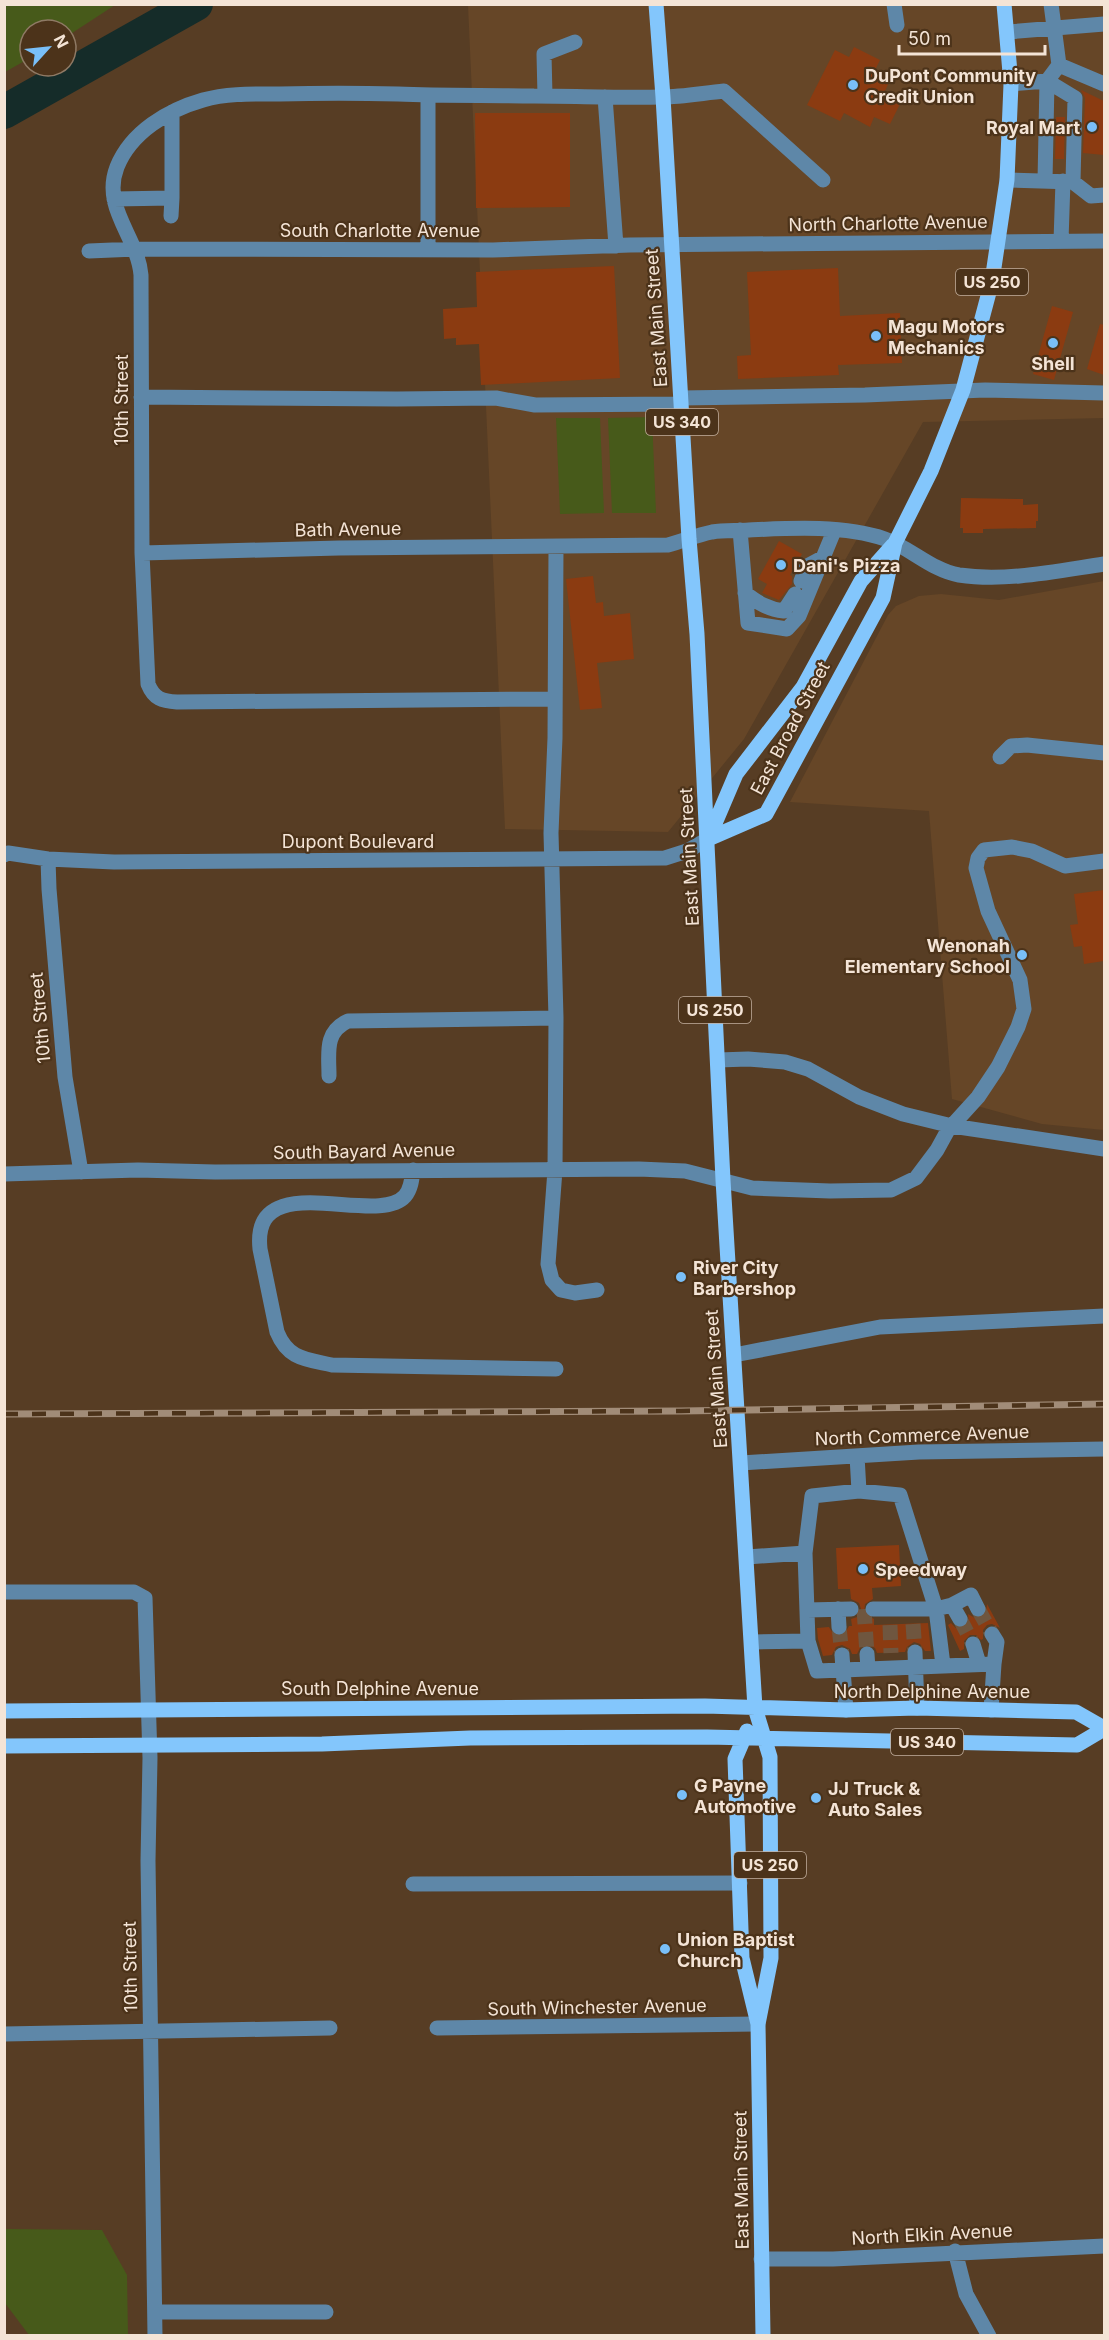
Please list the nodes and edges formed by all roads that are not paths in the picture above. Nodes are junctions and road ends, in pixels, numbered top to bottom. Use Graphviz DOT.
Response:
graph roads {
  1 [pos="656,4"];
  2 [pos="894,4"];
  3 [pos="1004,4"];
  4 [pos="1052,4"];
  5 [pos="1104,24"];
  6 [pos="897,25"];
  7 [pos="1054,28"];
  8 [pos="1008,32"];
  9 [pos="575,42"];
  10 [pos="1059,65"];
  11 [pos="1047,81"];
  12 [pos="1011,84"];
  13 [pos="1104,84"];
  14 [pos="428,95"];
  15 [pos="545,96"];
  16 [pos="605,97"];
  17 [pos="663,97"];
  18 [pos="172,112"];
  19 [pos="823,180"];
  20 [pos="1007,180"];
  21 [pos="1045,181"];
  22 [pos="1068,182"];
  23 [pos="1104,195"];
  24 [pos="172,198"];
  25 [pos="114,200"];
  26 [pos="171,216"];
  27 [pos="1104,241"];
  28 [pos="999,242"];
  29 [pos="1061,242"];
  30 [pos="671,245"];
  31 [pos="616,246"];
  32 [pos="136,249"];
  33 [pos="89,250"];
  34 [pos="428,250"];
  35 [pos="963,390"];
  36 [pos="1104,393"];
  37 [pos="141,397"];
  38 [pos="681,401"];
  39 [pos="740,530"];
  40 [pos="834,531"];
  41 [pos="689,539"];
  42 [pos="895,543"];
  43 [pos="555,547"];
  44 [pos="142,553"];
  45 [pos="822,558"];
  46 [pos="1104,564"];
  47 [pos="745,593"];
  48 [pos="555,699"];
  49 [pos="1104,753"];
  50 [pos="1000,757"];
  51 [pos="708,839"];
  52 [pos="6,854"];
  53 [pos="48,859"];
  54 [pos="553,859"];
  55 [pos="1104,861"];
  56 [pos="556,1018"];
  57 [pos="718,1060"];
  58 [pos="328,1076"];
  59 [pos="952,1126"];
  60 [pos="1104,1149"];
  61 [pos="413,1170"];
  62 [pos="555,1170"];
  63 [pos="81,1172"];
  64 [pos="4,1174"];
  65 [pos="723,1180"];
  66 [pos="597,1290"];
  67 [pos="1104,1316"];
  68 [pos="734,1355"];
  69 [pos="556,1370"];
  70 [pos="1104,1449"];
  71 [pos="857,1456"];
  72 [pos="741,1463"];
  73 [pos="859,1491"];
  74 [pos="805,1553"];
  75 [pos="747,1557"];
  76 [pos="4,1592"];
  77 [pos="873,1609"];
  78 [pos="936,1609"];
  79 [pos="978,1609"];
  80 [pos="807,1610"];
  81 [pos="839,1626"];
  82 [pos="992,1634"];
  83 [pos="808,1641"];
  84 [pos="752,1642"];
  85 [pos="973,1644"];
  86 [pos="915,1659"];
  87 [pos="843,1662"];
  88 [pos="986,1664"];
  89 [pos="943,1665"];
  90 [pos="755,1708"];
  91 [pos="917,1708"];
  92 [pos="148,1709"];
  93 [pos="846,1710"];
  94 [pos="991,1710"];
  95 [pos="4,1711"];
  96 [pos="1104,1729"];
  97 [pos="745,1737"];
  98 [pos="762,1737"];
  99 [pos="4,1746"];
  100 [pos="149,1746"];
  101 [pos="740,1883"];
  102 [pos="413,1884"];
  103 [pos="758,2024"];
  104 [pos="330,2028"];
  105 [pos="437,2028"];
  106 [pos="150,2030"];
  107 [pos="4,2034"];
  108 [pos="1104,2246"];
  109 [pos="955,2252"];
  110 [pos="761,2259"];
  111 [pos="326,2312"];
  112 [pos="155,2313"];
  113 [pos="155,2336"];
  114 [pos="763,2336"];
  115 [pos="989,2336"];
  1 -- 17 [label="main road, East Main Street / US 340"];
  2 -- 6 [label="street"];
  3 -- 8 [label="main road, East Broad Street / US 250"];
  4 -- 7 [label="street"];
  5 -- 7 [label="street"];
  7 -- 8 [label="street"];
  7 -- 10 [label="street"];
  8 -- 12 [label="main road, East Broad Street / US 250"];
  9 -- 15 [label="street"];
  10 -- 11 [label="street"];
  10 -- 13 [label="street"];
  11 -- 12 [label="street"];
  11 -- 21 [label="street"];
  11 -- 22 [label="street"];
  12 -- 20 [label="main road, East Broad Street / US 250"];
  14 -- 15 [label="street"];
  14 -- 18 [label="street"];
  14 -- 34 [label="street"];
  15 -- 16 [label="street"];
  16 -- 17 [label="street"];
  16 -- 31 [label="street"];
  17 -- 19 [label="street"];
  17 -- 30 [label="main road, East Main Street / US 340"];
  18 -- 24 [label="street"];
  18 -- 25 [label="street"];
  20 -- 21 [label="street"];
  20 -- 28 [label="main road, East Broad Street / US 250"];
  21 -- 22 [label="street"];
  22 -- 23 [label="street"];
  22 -- 29 [label="street"];
  24 -- 25 [label="street"];
  24 -- 26 [label="street"];
  25 -- 32 [label="street"];
  27 -- 29 [label="street, North Charlotte Avenue"];
  28 -- 29 [label="street, North Charlotte Avenue"];
  28 -- 30 [label="street, North Charlotte Avenue"];
  28 -- 35 [label="main road, East Broad Street / US 250"];
  30 -- 31 [label="street, South Charlotte Avenue"];
  30 -- 38 [label="main road, East Main Street / US 340"];
  31 -- 34 [label="street, South Charlotte Avenue"];
  32 -- 33 [label="street, South Charlotte Avenue"];
  32 -- 34 [label="street, South Charlotte Avenue"];
  32 -- 37 [label="street, 10th Street"];
  35 -- 36 [label="street"];
  35 -- 38 [label="street"];
  35 -- 42 [label="main road, East Broad Street / US 250"];
  37 -- 38 [label="street"];
  37 -- 44 [label="street, 10th Street"];
  38 -- 41 [label="main road, East Main Street / US 340"];
  39 -- 40 [label="street, Bath Avenue"];
  39 -- 41 [label="street, Bath Avenue"];
  39 -- 47 [label="street"];
  40 -- 42 [label="street, Bath Avenue"];
  40 -- 45 [label="street"];
  41 -- 43 [label="street, Bath Avenue"];
  41 -- 51 [label="main road, East Main Street / US 340"];
  42 -- 46 [label="street, Bath Avenue"];
  42 -- 51 [label="main road, East Broad Street / US 250"];
  42 -- 51 [label="main road, East Broad Street / US 250"];
  43 -- 44 [label="street, Bath Avenue"];
  43 -- 48 [label="street"];
  44 -- 48 [label="street, 10th Street"];
  45 -- 47 [label="street"];
  45 -- 47 [label="street"];
  48 -- 54 [label="street"];
  49 -- 50 [label="street"];
  51 -- 54 [label="street, Dupont Boulevard"];
  51 -- 57 [label="main road, East Main Street / US 250"];
  52 -- 53 [label="street, Dupont Boulevard"];
  53 -- 54 [label="street, Dupont Boulevard"];
  53 -- 63 [label="street, 10th Street"];
  54 -- 56 [label="street"];
  55 -- 59 [label="street, South Bayard Avenue"];
  56 -- 58 [label="street"];
  56 -- 62 [label="street"];
  57 -- 59 [label="street"];
  57 -- 65 [label="main road, East Main Street / US 250"];
  59 -- 60 [label="street"];
  59 -- 65 [label="street, South Bayard Avenue"];
  61 -- 62 [label="street, South Bayard Avenue"];
  61 -- 63 [label="street, South Bayard Avenue"];
  61 -- 69 [label="street"];
  62 -- 65 [label="street, South Bayard Avenue"];
  62 -- 66 [label="street"];
  63 -- 64 [label="street, South Bayard Avenue"];
  65 -- 68 [label="main road, East Main Street / US 250"];
  67 -- 68 [label="street"];
  68 -- 72 [label="main road, East Main Street / US 250"];
  70 -- 71 [label="street, North Commerce Avenue"];
  71 -- 72 [label="street, North Commerce Avenue"];
  71 -- 73 [label="street"];
  72 -- 75 [label="main road, East Main Street / US 250"];
  73 -- 74 [label="street"];
  73 -- 78 [label="street"];
  74 -- 75 [label="street"];
  74 -- 80 [label="street"];
  75 -- 84 [label="main road, East Main Street / US 250"];
  76 -- 92 [label="street, 10th Street"];
  77 -- 78 [label="street"];
  78 -- 79 [label="street"];
  78 -- 89 [label="street"];
  80 -- 81 [label="street"];
  80 -- 83 [label="street"];
  82 -- 88 [label="street"];
  83 -- 84 [label="street"];
  83 -- 87 [label="street"];
  84 -- 90 [label="main road, East Main Street / US 250"];
  85 -- 88 [label="street"];
  86 -- 87 [label="street"];
  86 -- 89 [label="street"];
  86 -- 91 [label="street"];
  87 -- 93 [label="street"];
  88 -- 89 [label="street"];
  88 -- 94 [label="street"];
  90 -- 92 [label="main road, South Delphine Avenue"];
  90 -- 93 [label="main road, North Delphine Avenue / US 340"];
  90 -- 97 [label="main road, East Main Street / US 250"];
  90 -- 98 [label="main road, East Main Street / US 250"];
  91 -- 93 [label="main road, North Delphine Avenue / US 340"];
  91 -- 94 [label="main road, North Delphine Avenue / US 340"];
  92 -- 95 [label="main road, South Delphine Avenue"];
  92 -- 100 [label="street, 10th Street"];
  94 -- 96 [label="main road, North Delphine Avenue / US 340"];
  96 -- 98 [label="main road, North Delphine Avenue / US 340"];
  97 -- 98 [label="main road, North Delphine Avenue / US 340"];
  97 -- 100 [label="main road"];
  97 -- 101 [label="main road, East Main Street / US 250"];
  98 -- 103 [label="main road, East Main Street / US 250"];
  99 -- 100 [label="main road"];
  100 -- 106 [label="street, 10th Street"];
  101 -- 102 [label="street"];
  101 -- 103 [label="main road, East Main Street / US 250"];
  103 -- 105 [label="street, South Winchester Avenue"];
  103 -- 110 [label="main road, East Main Street / US 250"];
  104 -- 106 [label="street"];
  106 -- 107 [label="street"];
  106 -- 112 [label="street, 10th Street"];
  108 -- 109 [label="street, North Elkin Avenue"];
  109 -- 110 [label="street, North Elkin Avenue"];
  109 -- 115 [label="street"];
  110 -- 114 [label="main road, East Main Street / US 250"];
  111 -- 112 [label="street"];
  112 -- 113 [label="street, 10th Street"];
}
